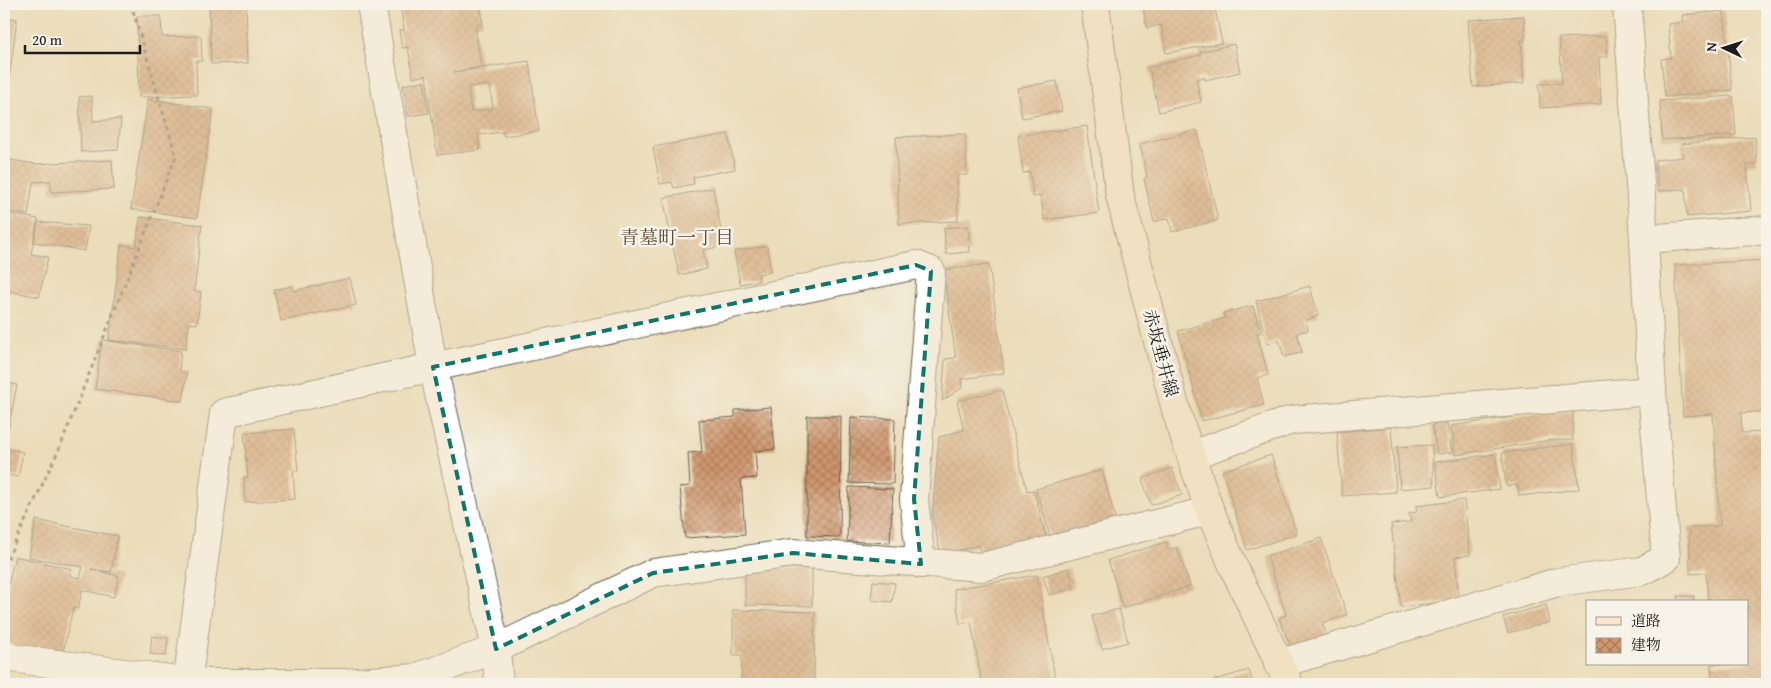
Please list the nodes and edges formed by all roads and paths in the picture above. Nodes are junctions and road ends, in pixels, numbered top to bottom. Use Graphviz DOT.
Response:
graph roads {
  1 [pos="131,4"];
  2 [pos="371,4"];
  3 [pos="1095,4"];
  4 [pos="1627,4"];
  5 [pos="1767,230"];
  6 [pos="1644,239"];
  7 [pos="433,367"];
  8 [pos="1652,391"];
  9 [pos="1191,455"];
  10 [pos="1208,506"];
  11 [pos="921,564"];
  12 [pos="4,566"];
  13 [pos="496,649"];
  14 [pos="4,657"];
  15 [pos="1284,674"];
  16 [pos="187,682"];
  17 [pos="499,684"];
  1 -- 12 [label="path"];
  2 -- 7 [label="street"];
  3 -- 9 [label="main road, 赤坂垂井線"];
  4 -- 6 [label="street"];
  5 -- 6 [label="street"];
  6 -- 8 [label="street"];
  7 -- 11 [label="street"];
  7 -- 13 [label="street"];
  7 -- 16 [label="street"];
  8 -- 9 [label="street"];
  8 -- 15 [label="street"];
  9 -- 10 [label="main road, 赤坂垂井線"];
  10 -- 11 [label="street"];
  10 -- 15 [label="main road, 赤坂垂井線"];
  11 -- 13 [label="street"];
  13 -- 16 [label="street"];
  13 -- 17 [label="street"];
  14 -- 16 [label="street"];
}
